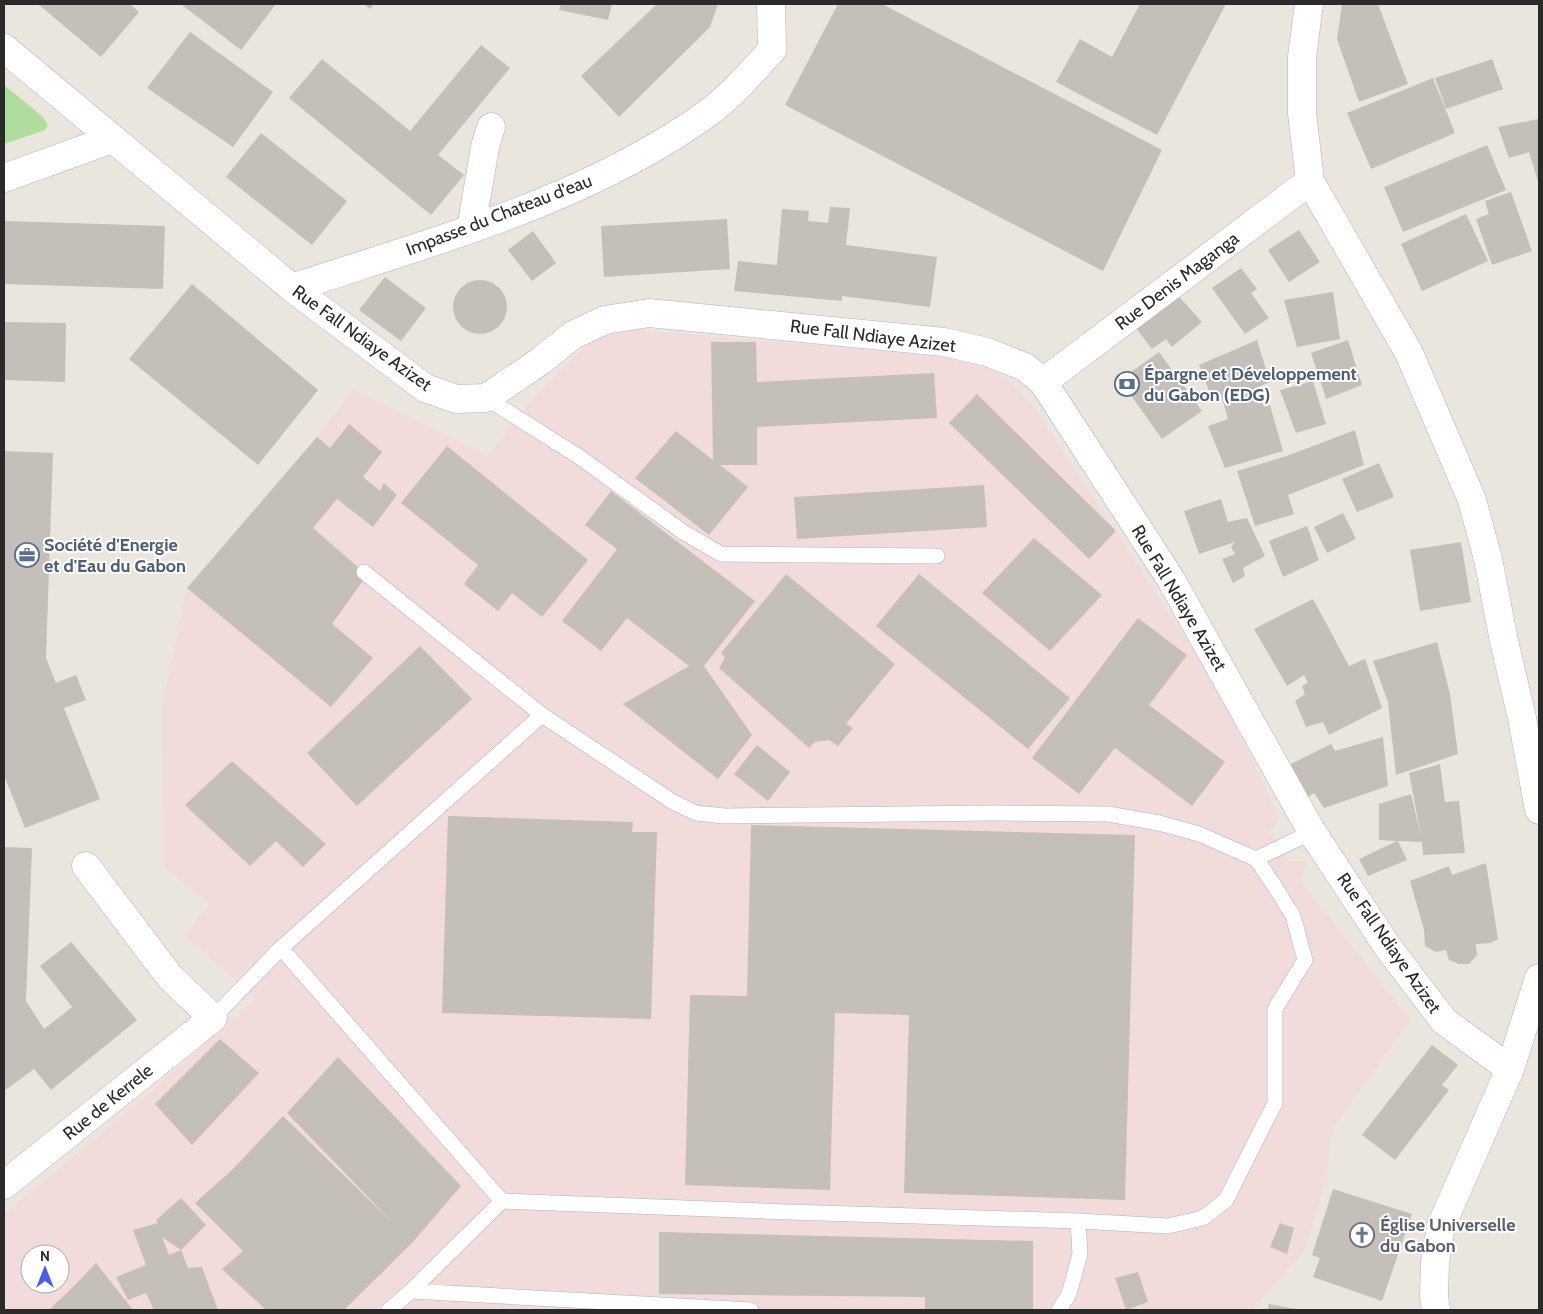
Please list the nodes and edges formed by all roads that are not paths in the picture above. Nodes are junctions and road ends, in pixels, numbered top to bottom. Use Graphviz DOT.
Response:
graph roads {
  1 [pos="771,4"];
  2 [pos="1309,4"];
  3 [pos="4,48"];
  4 [pos="491,127"];
  5 [pos="112,139"];
  6 [pos="4,178"];
  7 [pos="1310,181"];
  8 [pos="471,229"];
  9 [pos="292,288"];
  10 [pos="1043,382"];
  11 [pos="486,398"];
  12 [pos="937,556"];
  13 [pos="364,572"];
  14 [pos="542,715"];
  15 [pos="1539,810"];
  16 [pos="1312,832"];
  17 [pos="1256,860"];
  18 [pos="86,866"];
  19 [pos="280,948"];
  20 [pos="1539,978"];
  21 [pos="213,1018"];
  22 [pos="1510,1069"];
  23 [pos="4,1185"];
  24 [pos="502,1200"];
  25 [pos="1078,1221"];
  26 [pos="411,1291"];
  27 [pos="389,1310"];
  28 [pos="751,1310"];
  29 [pos="1059,1310"];
  30 [pos="1436,1310"];
  1 -- 8 [label="street, Impasse du Chateau d'eau"];
  2 -- 7 [label="street"];
  3 -- 5 [label="street, Rue Fall Ndiaye Azizet"];
  4 -- 8 [label="street"];
  5 -- 6 [label="street"];
  5 -- 9 [label="street, Rue Fall Ndiaye Azizet"];
  7 -- 10 [label="street, Rue Denis Maganga"];
  7 -- 15 [label="street"];
  8 -- 9 [label="street, Impasse du Chateau d'eau"];
  9 -- 11 [label="street, Rue Fall Ndiaye Azizet"];
  10 -- 11 [label="street, Rue Fall Ndiaye Azizet"];
  10 -- 16 [label="street, Rue Fall Ndiaye Azizet"];
  11 -- 12 [label="lane"];
  13 -- 14 [label="lane"];
  14 -- 17 [label="lane"];
  14 -- 19 [label="lane"];
  16 -- 17 [label="lane"];
  16 -- 22 [label="street, Rue Fall Ndiaye Azizet"];
  17 -- 25 [label="lane"];
  18 -- 21 [label="street"];
  19 -- 21 [label="lane"];
  19 -- 24 [label="lane"];
  20 -- 22 [label="street"];
  21 -- 23 [label="street, Rue de Kerrele"];
  22 -- 30 [label="street"];
  24 -- 25 [label="lane"];
  24 -- 26 [label="lane"];
  25 -- 29 [label="lane"];
  26 -- 27 [label="lane"];
  26 -- 28 [label="lane"];
}
